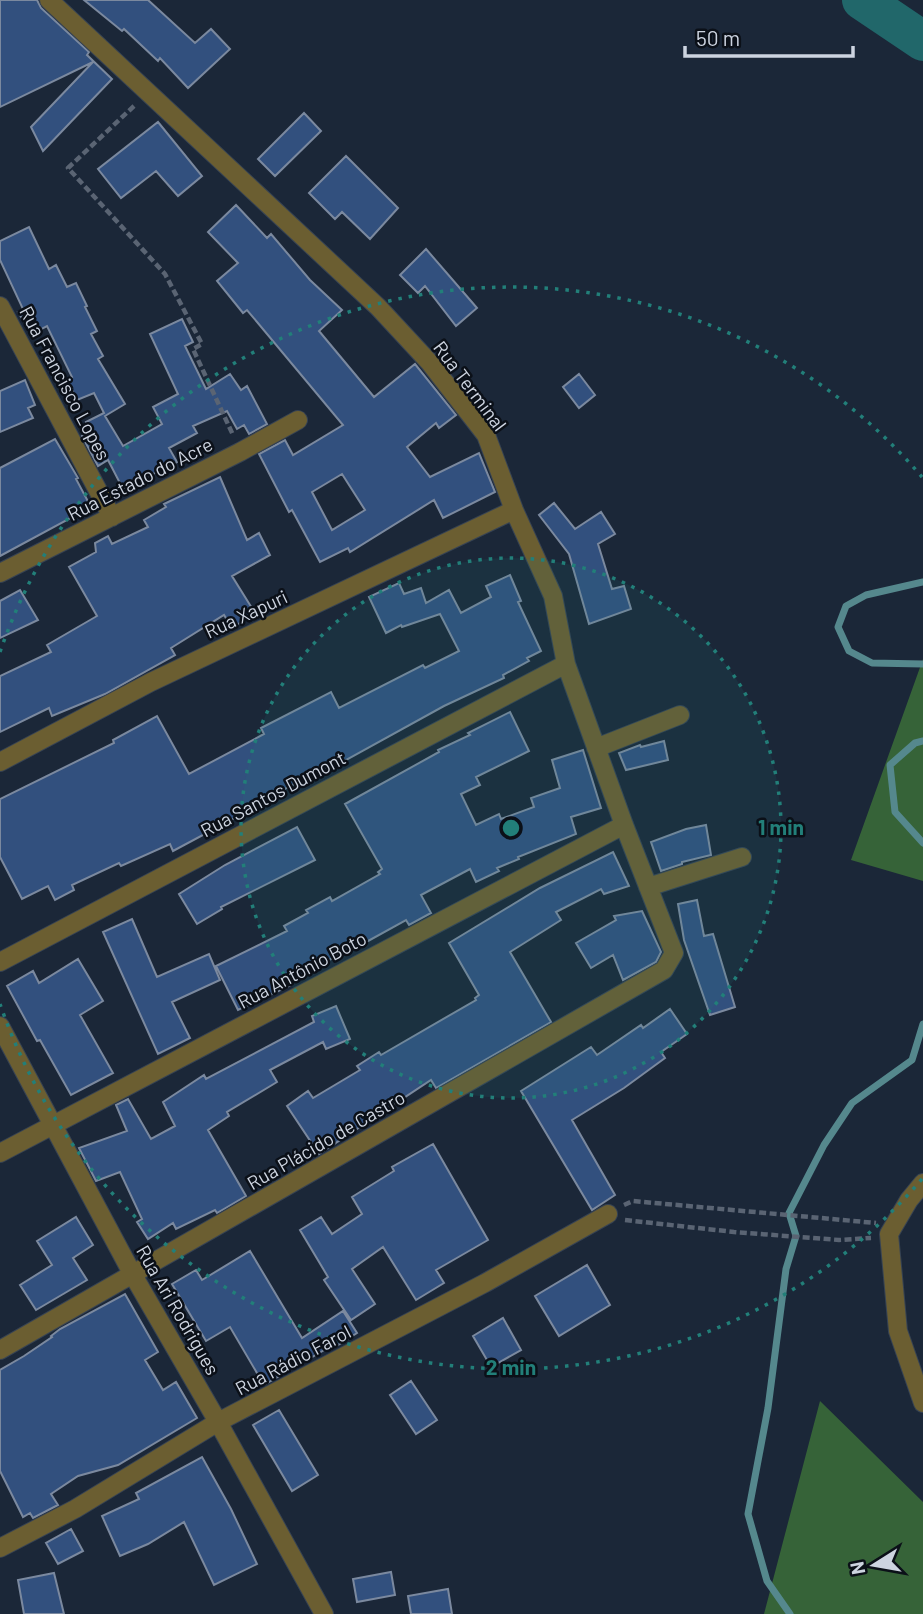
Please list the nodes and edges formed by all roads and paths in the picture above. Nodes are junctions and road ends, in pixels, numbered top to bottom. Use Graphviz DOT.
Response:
graph roads {
  1 [pos="49,0"];
  2 [pos="148,93"];
  3 [pos="0,306"];
  4 [pos="298,420"];
  5 [pos="240,452"];
  6 [pos="514,510"];
  7 [pos="112,517"];
  8 [pos="0,573"];
  9 [pos="566,664"];
  10 [pos="680,715"];
  11 [pos="596,748"];
  12 [pos="0,762"];
  13 [pos="624,825"];
  14 [pos="742,857"];
  15 [pos="648,887"];
  16 [pos="668,961"];
  17 [pos="0,962"];
  18 [pos="0,1026"];
  19 [pos="53,1123"];
  20 [pos="0,1153"];
  21 [pos="923,1183"];
  22 [pos="608,1214"];
  23 [pos="892,1229"];
  24 [pos="133,1275"];
  25 [pos="0,1350"];
  26 [pos="923,1403"];
  27 [pos="218,1422"];
  28 [pos="0,1548"];
  29 [pos="324,1614"];
  1 -- 2 [label="street, Rua Terminal"];
  2 -- 5 [label="path"];
  2 -- 6 [label="street, Rua Terminal"];
  3 -- 7 [label="street, Rua Francisco Lopes"];
  4 -- 5 [label="street, Rua Estado do Acre"];
  5 -- 7 [label="street, Rua Estado do Acre"];
  6 -- 9 [label="street, Rua Terminal"];
  6 -- 12 [label="street, Rua Xapuri"];
  7 -- 8 [label="street, Rua Estado do Acre"];
  9 -- 11 [label="street, Rua Terminal"];
  9 -- 17 [label="street, Rua Santos Dumont"];
  10 -- 11 [label="street"];
  11 -- 13 [label="street, Rua Terminal"];
  13 -- 15 [label="street, Rua Terminal"];
  13 -- 19 [label="street, Rua Antônio Boto"];
  14 -- 15 [label="street"];
  15 -- 16 [label="street, Rua Terminal"];
  16 -- 24 [label="street, Rua Plácido de Castro"];
  18 -- 19 [label="street, Rua Ari Rodrigues"];
  19 -- 20 [label="street, Rua Antônio Boto"];
  19 -- 24 [label="street, Rua Ari Rodrigues"];
  21 -- 23 [label="street"];
  22 -- 23 [label="path"];
  22 -- 23 [label="path"];
  22 -- 27 [label="street, Rua Rádio Farol"];
  23 -- 26 [label="street"];
  24 -- 25 [label="street, Rua Plácido de Castro"];
  24 -- 27 [label="street, Rua Ari Rodrigues"];
  27 -- 28 [label="street, Rua Rádio Farol"];
  27 -- 29 [label="street, Rua Ari Rodrigues"];
}
